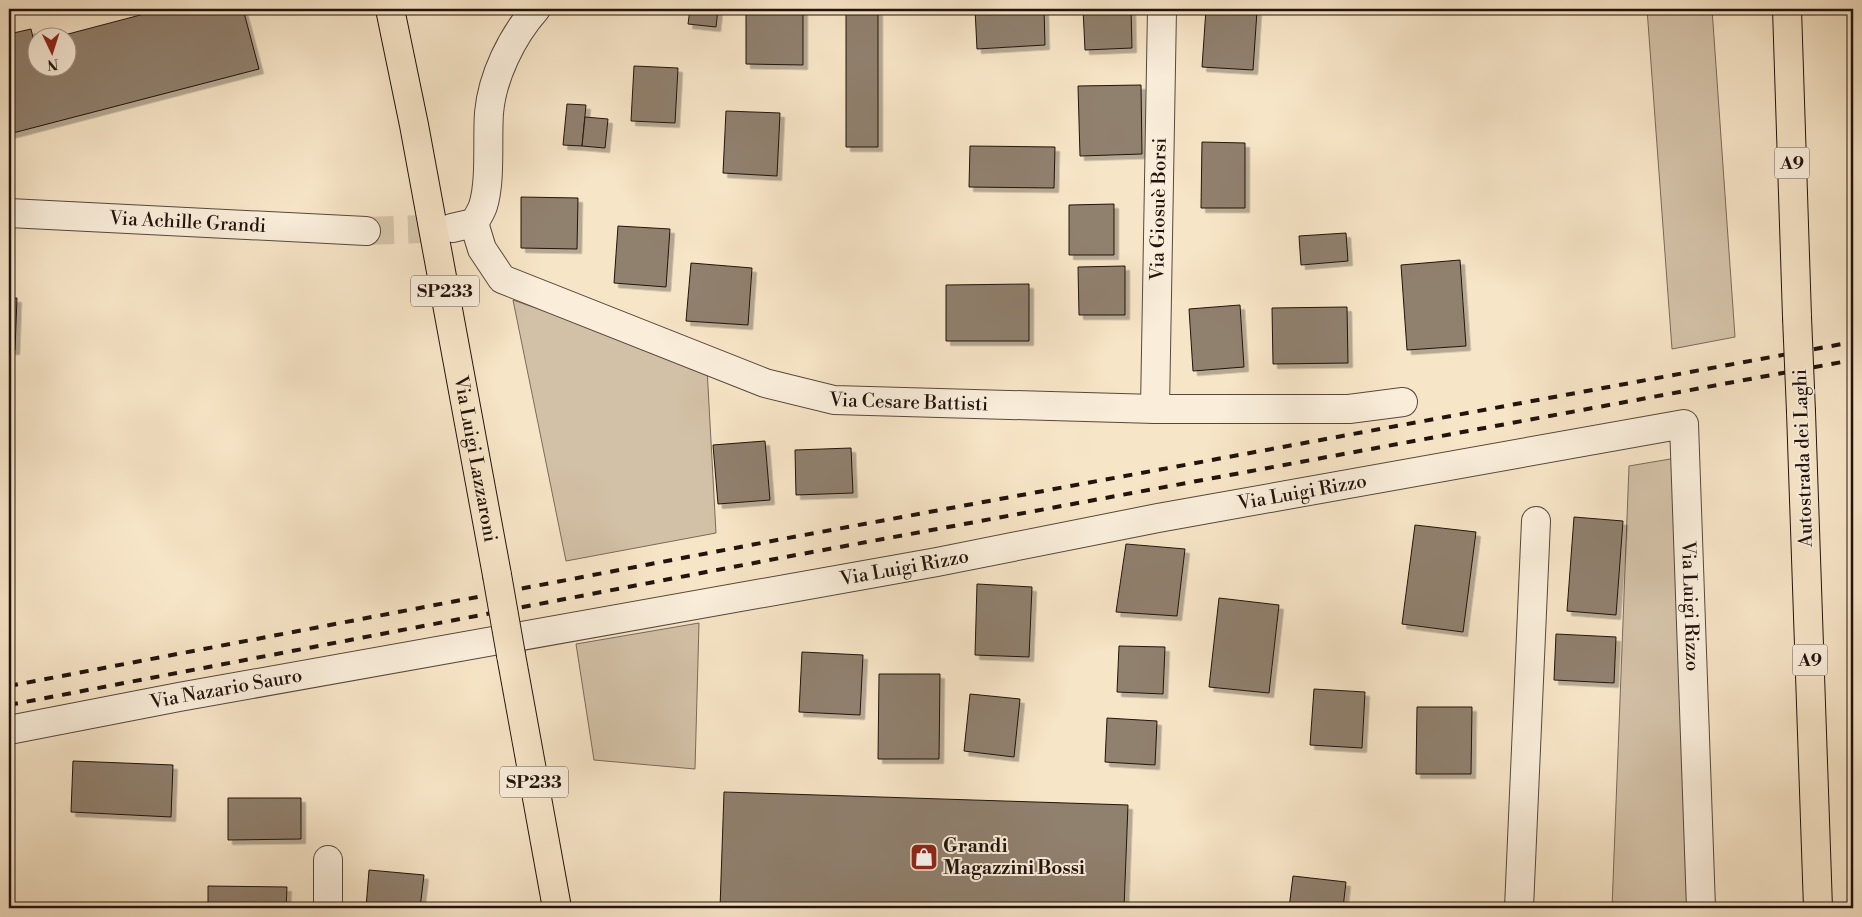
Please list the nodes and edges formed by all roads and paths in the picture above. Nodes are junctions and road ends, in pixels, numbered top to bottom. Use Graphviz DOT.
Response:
graph roads {
  1 [pos="390,9"];
  2 [pos="536,9"];
  3 [pos="1162,9"];
  4 [pos="1787,9"];
  5 [pos="9,213"];
  6 [pos="366,232"];
  7 [pos="1402,402"];
  8 [pos="1155,409"];
  9 [pos="1536,520"];
  10 [pos="444,650"];
  11 [pos="9,730"];
  12 [pos="328,860"];
  13 [pos="328,908"];
  14 [pos="557,908"];
  15 [pos="1519,908"];
  16 [pos="1701,908"];
  17 [pos="1818,908"];
  1 -- 14 [label="main road, Via Luigi Lazzaroni / SP233, bridge"];
  2 -- 8 [label="street, Via Cesare Battisti"];
  3 -- 8 [label="street, Via Giosuè Borsi"];
  4 -- 17 [label="main road, Autostrada dei Laghi / A9, bridge"];
  5 -- 6 [label="street, Via Achille Grandi"];
  7 -- 8 [label="street, Via Cesare Battisti"];
  9 -- 15 [label="street"];
  10 -- 11 [label="street, Via Nazario Sauro"];
  10 -- 16 [label="street, Via Luigi Rizzo"];
  12 -- 13 [label="street"];
}
